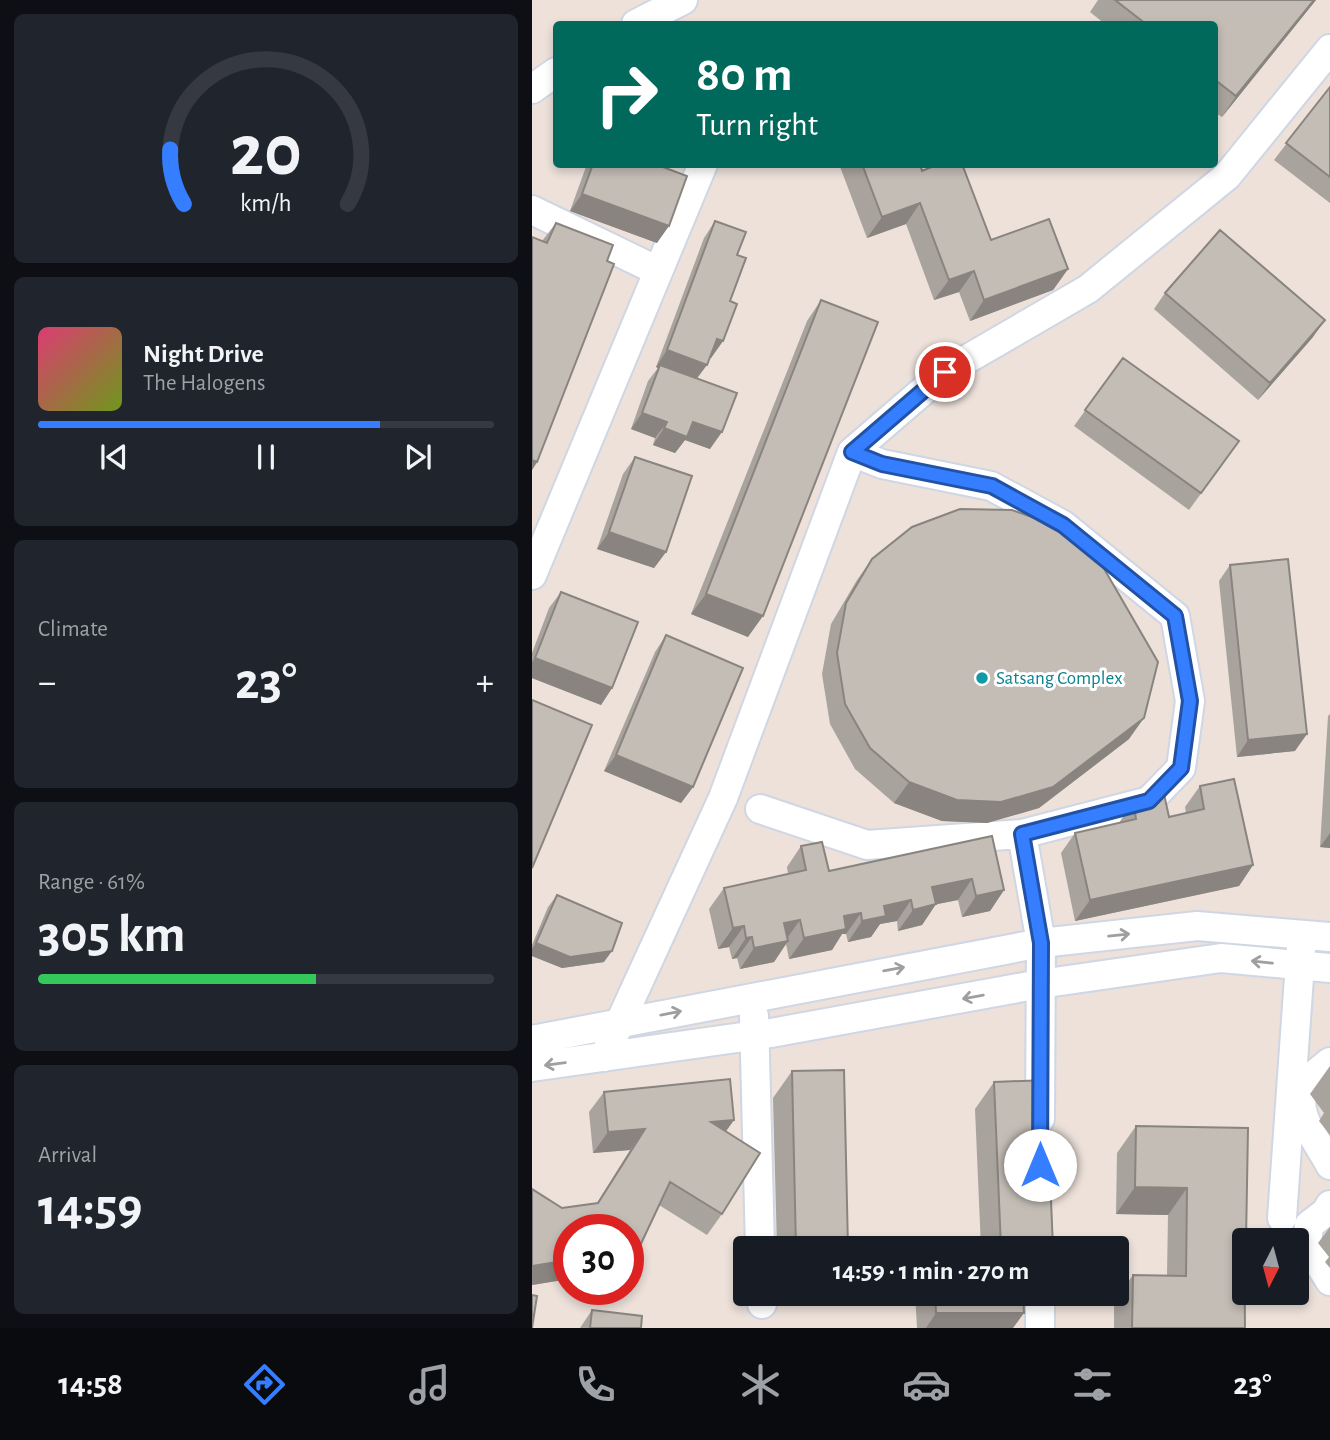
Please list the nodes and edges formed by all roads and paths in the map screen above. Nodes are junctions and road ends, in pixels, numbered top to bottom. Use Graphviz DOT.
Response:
graph roads {
  1 [pos="683,0"];
  2 [pos="642,21"];
  3 [pos="1330,49"];
  4 [pos="553,74"];
  5 [pos="532,89"];
  6 [pos="701,168"];
  7 [pos="532,210"];
  8 [pos="658,271"];
  9 [pos="852,452"];
  10 [pos="540,533"];
  11 [pos="532,576"];
  12 [pos="760,809"];
  13 [pos="1022,834"];
  14 [pos="1301,935"];
  15 [pos="1330,937"];
  16 [pos="1041,943"];
  17 [pos="1299,966"];
  18 [pos="1330,968"];
  19 [pos="1040,984"];
  20 [pos="752,997"];
  21 [pos="619,1024"];
  22 [pos="755,1035"];
  23 [pos="532,1041"];
  24 [pos="604,1057"];
  25 [pos="1330,1062"];
  26 [pos="532,1067"];
  27 [pos="1040,1151"];
  28 [pos="1330,1165"];
  29 [pos="1330,1205"];
  30 [pos="1282,1218"];
  31 [pos="1308,1228"];
  32 [pos="760,1236"];
  33 [pos="1309,1253"];
  34 [pos="1330,1281"];
  35 [pos="1040,1306"];
  36 [pos="1040,1328"];
  1 -- 2 [label="street"];
  3 -- 9 [label="street"];
  4 -- 5 [label="street"];
  6 -- 8 [label="street"];
  7 -- 8 [label="street"];
  8 -- 10 [label="street"];
  9 -- 13 [label="street"];
  9 -- 21 [label="street"];
  10 -- 11 [label="street"];
  12 -- 13 [label="street"];
  13 -- 16 [label="street"];
  14 -- 15 [label="street"];
  16 -- 14 [label="street, one-way"];
  14 -- 17 [label="street"];
  16 -- 19 [label="street"];
  20 -- 16 [label="street, one-way"];
  17 -- 18 [label="street"];
  17 -- 19 [label="street, one-way"];
  17 -- 30 [label="street"];
  19 -- 22 [label="street, one-way"];
  19 -- 27 [label="street"];
  21 -- 20 [label="street, one-way"];
  20 -- 22 [label="street"];
  21 -- 23 [label="street"];
  21 -- 24 [label="street"];
  22 -- 24 [label="street"];
  22 -- 32 [label="street"];
  24 -- 26 [label="street, one-way"];
  25 -- 28 [label="street"];
  29 -- 31 [label="street"];
  33 -- 34 [label="street"];
  35 -- 36 [label="street"];
}
